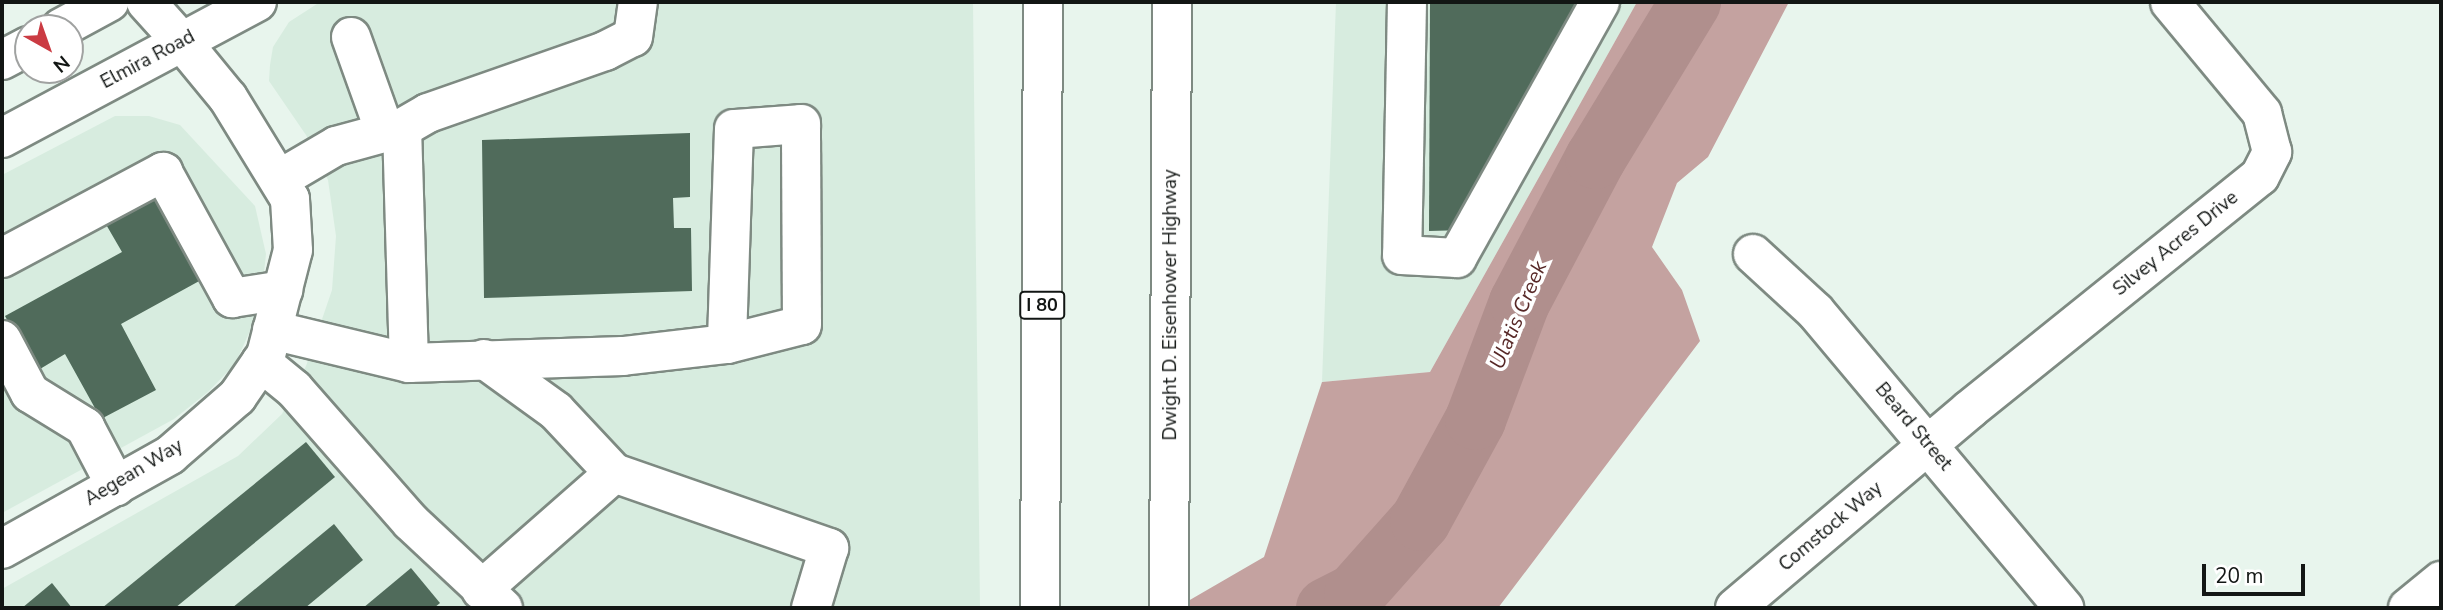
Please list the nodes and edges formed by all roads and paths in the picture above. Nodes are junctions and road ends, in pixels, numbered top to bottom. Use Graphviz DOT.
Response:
graph roads {
  1 [pos="108,2"];
  2 [pos="146,2"];
  3 [pos="257,2"];
  4 [pos="638,2"];
  5 [pos="1043,2"];
  6 [pos="1172,2"];
  7 [pos="1407,2"];
  8 [pos="2170,2"];
  9 [pos="1601,3"];
  10 [pos="84,15"];
  11 [pos="351,37"];
  12 [pos="182,42"];
  13 [pos="393,130"];
  14 [pos="2,138"];
  15 [pos="280,179"];
  16 [pos="1753,254"];
  17 [pos="2,258"];
  18 [pos="283,290"];
  19 [pos="2,340"];
  20 [pos="727,344"];
  21 [pos="266,346"];
  22 [pos="484,359"];
  23 [pos="410,363"];
  24 [pos="1927,445"];
  25 [pos="614,473"];
  26 [pos="116,486"];
  27 [pos="7,535"];
  28 [pos="2441,581"];
  29 [pos="492,599"];
  30 [pos="1169,600"];
  31 [pos="811,608"];
  32 [pos="1041,608"];
  33 [pos="1735,608"];
  34 [pos="2064,608"];
  35 [pos="2408,608"];
  1 -- 10 [label="main road"];
  2 -- 12 [label="main road, Aegean Way"];
  3 -- 12 [label="main road, Elmira Road"];
  4 -- 13 [label="main road"];
  5 -- 32 [label="main road, I 80"];
  6 -- 30 [label="main road, Dwight D. Eisenhower Highway"];
  7 -- 9 [label="main road"];
  8 -- 24 [label="main road, Silvey Acres Drive"];
  11 -- 13 [label="main road"];
  12 -- 14 [label="main road, Elmira Road"];
  12 -- 15 [label="main road, Aegean Way"];
  13 -- 15 [label="main road"];
  13 -- 23 [label="main road"];
  15 -- 18 [label="main road, Aegean Way"];
  16 -- 24 [label="main road, Beard Street"];
  17 -- 18 [label="main road"];
  18 -- 21 [label="main road, Aegean Way"];
  19 -- 26 [label="main road"];
  20 -- 20 [label="main road"];
  20 -- 22 [label="main road"];
  21 -- 23 [label="main road"];
  21 -- 26 [label="main road, Aegean Way"];
  21 -- 29 [label="main road"];
  22 -- 23 [label="main road"];
  22 -- 25 [label="main road"];
  24 -- 33 [label="main road, Comstock Way"];
  24 -- 34 [label="main road, Beard Street"];
  25 -- 29 [label="main road"];
  25 -- 31 [label="main road"];
  26 -- 27 [label="main road, Aegean Way"];
  28 -- 35 [label="main road"];
}
